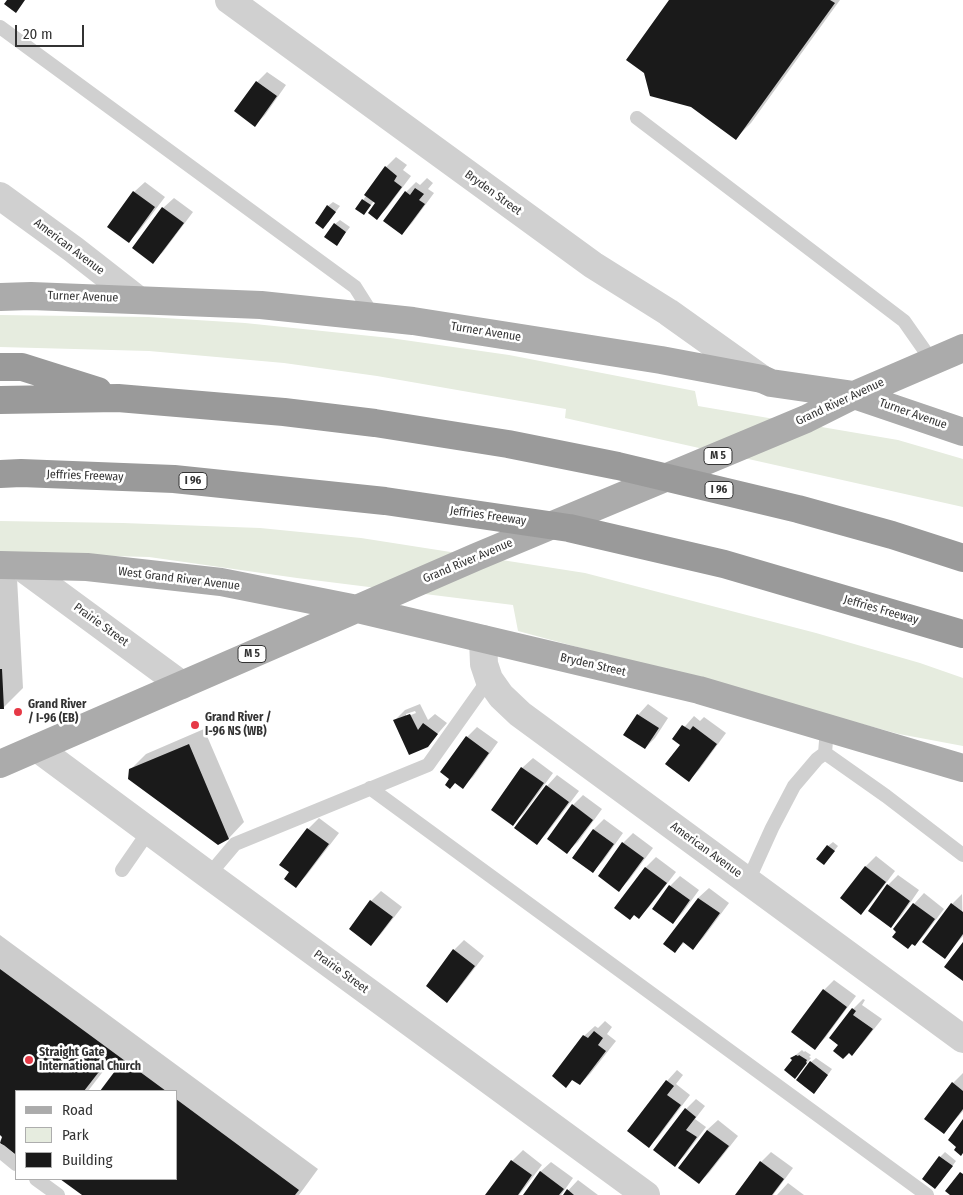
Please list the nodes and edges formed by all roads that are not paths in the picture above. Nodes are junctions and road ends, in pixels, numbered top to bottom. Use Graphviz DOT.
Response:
graph roads {
  1 [pos="229,0"];
  2 [pos="0,27"];
  3 [pos="637,118"];
  4 [pos="0,196"];
  5 [pos="0,297"];
  6 [pos="137,299"];
  7 [pos="374,317"];
  8 [pos="963,348"];
  9 [pos="932,361"];
  10 [pos="0,367"];
  11 [pos="762,380"];
  12 [pos="854,395"];
  13 [pos="118,398"];
  14 [pos="0,400"];
  15 [pos="963,432"];
  16 [pos="7,476"];
  17 [pos="963,558"];
  18 [pos="10,565"];
  19 [pos="357,608"];
  20 [pos="963,634"];
  21 [pos="483,639"];
  22 [pos="489,679"];
  23 [pos="182,685"];
  24 [pos="826,741"];
  25 [pos="37,748"];
  26 [pos="0,764"];
  27 [pos="963,768"];
  28 [pos="370,788"];
  29 [pos="148,831"];
  30 [pos="963,855"];
  31 [pos="122,870"];
  32 [pos="208,876"];
  33 [pos="748,881"];
  34 [pos="963,1039"];
  35 [pos="0,1152"];
  36 [pos="15,1163"];
  37 [pos="37,1180"];
  38 [pos="58,1195"];
  39 [pos="646,1195"];
  40 [pos="926,1195"];
  1 -- 11 [label="street, Bryden Street"];
  2 -- 7 [label="lane"];
  3 -- 9 [label="lane"];
  4 -- 6 [label="street, American Avenue"];
  5 -- 6 [label="main road, Turner Avenue"];
  6 -- 7 [label="main road, Turner Avenue"];
  7 -- 11 [label="main road, Turner Avenue"];
  8 -- 9 [label="main road, Grand River Avenue / M 5"];
  9 -- 12 [label="main road, Grand River Avenue / M 5"];
  10 -- 13 [label="highway"];
  11 -- 12 [label="main road, Turner Avenue"];
  12 -- 15 [label="main road, Turner Avenue"];
  12 -- 19 [label="main road, Grand River Avenue / M 5"];
  13 -- 14 [label="highway, I 96"];
  13 -- 17 [label="highway, I 96"];
  16 -- 20 [label="highway, Jeffries Freeway / I 96"];
  18 -- 19 [label="main road, West Grand River Avenue"];
  18 -- 23 [label="street, Prairie Street"];
  19 -- 21 [label="main road, Bryden Street"];
  19 -- 23 [label="main road, Grand River Avenue / M 5"];
  21 -- 22 [label="street, American Avenue"];
  21 -- 24 [label="main road, Bryden Street"];
  22 -- 28 [label="lane"];
  22 -- 33 [label="street, American Avenue"];
  23 -- 25 [label="main road, Grand River Avenue / M 5"];
  24 -- 27 [label="main road, Bryden Street"];
  24 -- 30 [label="lane, Bryden Street"];
  24 -- 33 [label="lane"];
  25 -- 26 [label="main road, Grand River Avenue / M 5"];
  25 -- 29 [label="street, Prairie Street"];
  28 -- 32 [label="lane"];
  28 -- 40 [label="lane"];
  29 -- 31 [label="lane"];
  29 -- 32 [label="street, Prairie Street"];
  32 -- 39 [label="street, Prairie Street"];
  33 -- 34 [label="street, American Avenue"];
  35 -- 36 [label="lane"];
  37 -- 38 [label="lane"];
}
